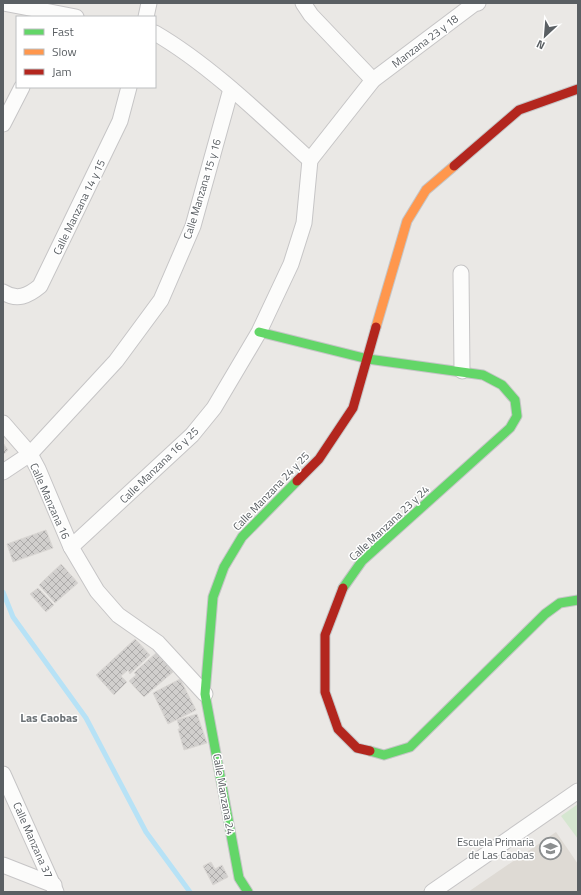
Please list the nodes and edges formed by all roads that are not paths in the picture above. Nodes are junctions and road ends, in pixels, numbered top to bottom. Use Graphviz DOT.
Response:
graph roads {
  1 [pos="3,3"];
  2 [pos="149,3"];
  3 [pos="303,3"];
  4 [pos="478,3"];
  5 [pos="40,14"];
  6 [pos="64,16"];
  7 [pos="146,16"];
  8 [pos="156,34"];
  9 [pos="373,80"];
  10 [pos="21,88"];
  11 [pos="129,88"];
  12 [pos="578,88"];
  13 [pos="231,89"];
  14 [pos="3,124"];
  15 [pos="310,160"];
  16 [pos="461,273"];
  17 [pos="3,292"];
  18 [pos="259,332"];
  19 [pos="368,359"];
  20 [pos="462,371"];
  21 [pos="3,423"];
  22 [pos="30,454"];
  23 [pos="3,472"];
  24 [pos="71,547"];
  25 [pos="578,600"];
  26 [pos="205,694"];
  27 [pos="3,774"];
  28 [pos="578,791"];
  29 [pos="3,865"];
  30 [pos="55,889"];
  31 [pos="248,892"];
  32 [pos="432,892"];
  1 -- 5 [label="street"];
  2 -- 7 [label="street"];
  3 -- 9 [label="street"];
  4 -- 9 [label="street, Manzana 23 y 18"];
  5 -- 6 [label="street"];
  8 -- 13 [label="street"];
  9 -- 15 [label="street, Manzana 23 y 18"];
  10 -- 14 [label="street"];
  11 -- 17 [label="street, Calle Manzana 14 y 15"];
  12 -- 19 [label="street, Calle Manzana 24 y 25"];
  13 -- 15 [label="street"];
  13 -- 22 [label="street, Calle Manzana 15 y 16"];
  15 -- 18 [label="street, Calle Manzana 16 y 25"];
  16 -- 20 [label="street"];
  18 -- 19 [label="street, Calle Manzana 23 y 24"];
  18 -- 24 [label="street, Calle Manzana 16 y 25"];
  19 -- 20 [label="street, Calle Manzana 23 y 24"];
  19 -- 26 [label="street, Calle Manzana 24 y 25"];
  20 -- 25 [label="street, Calle Manzana 23 y 24"];
  21 -- 22 [label="street, Calle Manzana 16"];
  22 -- 23 [label="street, Calle Manzana 15 y 16"];
  22 -- 24 [label="street, Calle Manzana 16"];
  24 -- 26 [label="street, Calle Manzana 16"];
  26 -- 31 [label="street, Calle Manzana 24"];
  27 -- 30 [label="street, Calle Manzana 37"];
  28 -- 32 [label="street"];
  29 -- 30 [label="street"];
}
